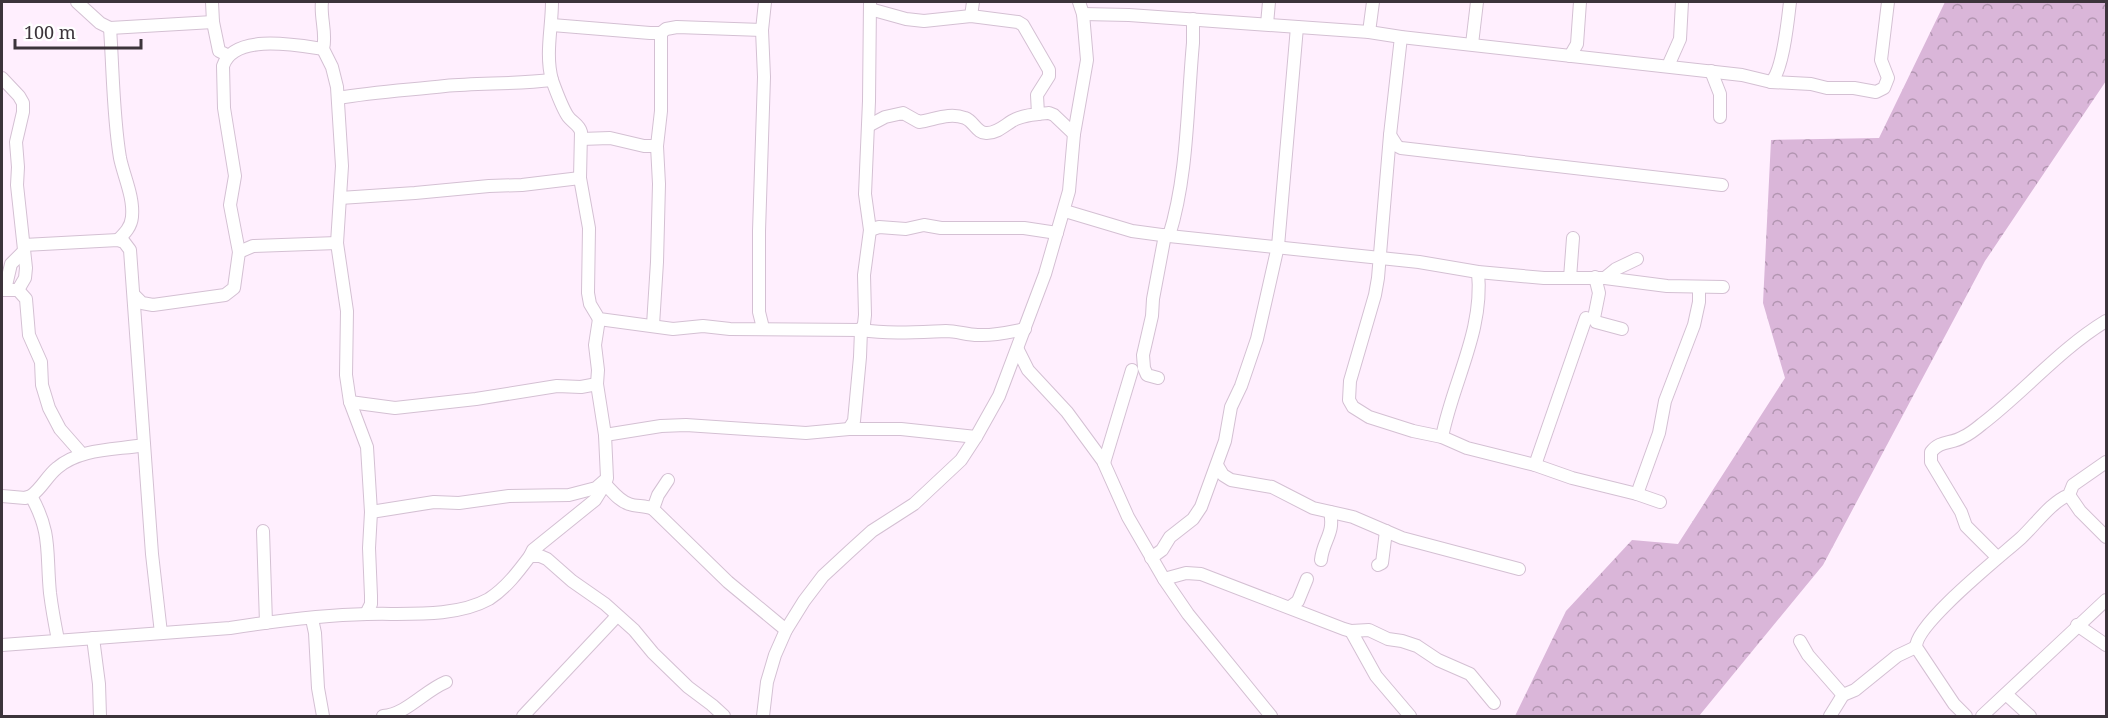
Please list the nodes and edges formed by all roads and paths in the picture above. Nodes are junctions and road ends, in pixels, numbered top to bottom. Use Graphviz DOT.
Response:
graph roads {
  1 [pos="77,2"];
  2 [pos="212,2"];
  3 [pos="322,2"];
  4 [pos="552,2"];
  5 [pos="765,2"];
  6 [pos="973,2"];
  7 [pos="1079,2"];
  8 [pos="1269,2"];
  9 [pos="1373,2"];
  10 [pos="1477,2"];
  11 [pos="1580,2"];
  12 [pos="1682,2"];
  13 [pos="1790,2"];
  14 [pos="1888,2"];
  15 [pos="870,5"];
  16 [pos="1083,14"];
  17 [pos="971,16"];
  18 [pos="1193,19"];
  19 [pos="213,22"];
  20 [pos="1267,24"];
  21 [pos="552,25"];
  22 [pos="1298,27"];
  23 [pos="110,28"];
  24 [pos="762,30"];
  25 [pos="1369,32"];
  26 [pos="661,33"];
  27 [pos="1401,38"];
  28 [pos="1472,44"];
  29 [pos="323,49"];
  30 [pos="227,55"];
  31 [pos="1570,56"];
  32 [pos="1668,66"];
  33 [pos="1711,71"];
  34 [pos="2,78"];
  35 [pos="552,80"];
  36 [pos="1771,82"];
  37 [pos="338,98"];
  38 [pos="1038,114"];
  39 [pos="1720,117"];
  40 [pos="868,126"];
  41 [pos="1074,134"];
  42 [pos="1390,135"];
  43 [pos="581,139"];
  44 [pos="657,146"];
  45 [pos="580,178"];
  46 [pos="1722,185"];
  47 [pos="340,198"];
  48 [pos="1065,211"];
  49 [pos="872,226"];
  50 [pos="1057,233"];
  51 [pos="1167,236"];
  52 [pos="1573,238"];
  53 [pos="118,240"];
  54 [pos="337,243"];
  55 [pos="1278,246"];
  56 [pos="24,248"];
  57 [pos="239,252"];
  58 [pos="1378,258"];
  59 [pos="1637,259"];
  60 [pos="1478,272"];
  61 [pos="1570,278"];
  62 [pos="1600,278"];
  63 [pos="1699,287"];
  64 [pos="1723,287"];
  65 [pos="8,290"];
  66 [pos="135,296"];
  67 [pos="1586,318"];
  68 [pos="599,319"];
  69 [pos="2106,321"];
  70 [pos="653,325"];
  71 [pos="763,328"];
  72 [pos="1025,329"];
  73 [pos="1622,329"];
  74 [pos="861,330"];
  75 [pos="1018,350"];
  76 [pos="1010,368"];
  77 [pos="1028,370"];
  78 [pos="1132,370"];
  79 [pos="1158,378"];
  80 [pos="597,384"];
  81 [pos="350,402"];
  82 [pos="855,427"];
  83 [pos="605,435"];
  84 [pos="1442,437"];
  85 [pos="976,438"];
  86 [pos="144,445"];
  87 [pos="82,454"];
  88 [pos="2106,462"];
  89 [pos="1104,463"];
  90 [pos="1535,465"];
  91 [pos="1218,472"];
  92 [pos="668,480"];
  93 [pos="606,481"];
  94 [pos="1637,494"];
  95 [pos="2069,495"];
  96 [pos="2,496"];
  97 [pos="31,496"];
  98 [pos="1660,502"];
  99 [pos="653,510"];
  100 [pos="371,512"];
  101 [pos="1330,512"];
  102 [pos="263,531"];
  103 [pos="1386,531"];
  104 [pos="2106,537"];
  105 [pos="530,556"];
  106 [pos="1997,557"];
  107 [pos="1151,558"];
  108 [pos="1321,560"];
  109 [pos="1377,565"];
  110 [pos="1519,569"];
  111 [pos="1164,579"];
  112 [pos="1307,579"];
  113 [pos="2106,600"];
  114 [pos="1290,607"];
  115 [pos="366,614"];
  116 [pos="617,616"];
  117 [pos="312,619"];
  118 [pos="266,622"];
  119 [pos="2077,625"];
  120 [pos="786,630"];
  121 [pos="1351,631"];
  122 [pos="161,633"];
  123 [pos="93,638"];
  124 [pos="58,640"];
  125 [pos="1800,641"];
  126 [pos="2,645"];
  127 [pos="2106,645"];
  128 [pos="1916,647"];
  129 [pos="446,682"];
  130 [pos="2006,694"];
  131 [pos="1843,695"];
  132 [pos="1494,703"];
  133 [pos="100,717"];
  134 [pos="323,717"];
  135 [pos="383,717"];
  136 [pos="523,717"];
  137 [pos="724,717"];
  138 [pos="763,717"];
  139 [pos="1271,717"];
  140 [pos="1410,717"];
  141 [pos="1830,717"];
  142 [pos="1966,717"];
  143 [pos="1982,717"];
  144 [pos="2030,717"];
  1 -- 23 [label="street"];
  2 -- 19 [label="street"];
  3 -- 29 [label="street"];
  4 -- 21 [label="street"];
  5 -- 24 [label="street"];
  6 -- 17 [label="street"];
  7 -- 16 [label="street"];
  8 -- 20 [label="street"];
  9 -- 25 [label="street"];
  10 -- 28 [label="street"];
  11 -- 31 [label="street"];
  12 -- 32 [label="street"];
  13 -- 36 [label="street"];
  14 -- 36 [label="street"];
  15 -- 17 [label="street"];
  15 -- 40 [label="street"];
  16 -- 18 [label="street"];
  16 -- 41 [label="street"];
  17 -- 38 [label="street"];
  18 -- 20 [label="street"];
  18 -- 51 [label="street"];
  19 -- 23 [label="street"];
  19 -- 30 [label="street"];
  20 -- 22 [label="street"];
  21 -- 26 [label="street"];
  21 -- 35 [label="street"];
  22 -- 25 [label="street"];
  22 -- 55 [label="street"];
  23 -- 53 [label="street"];
  24 -- 26 [label="street"];
  24 -- 71 [label="street"];
  25 -- 27 [label="street"];
  26 -- 44 [label="street"];
  27 -- 28 [label="street"];
  27 -- 42 [label="street"];
  28 -- 31 [label="street"];
  29 -- 30 [label="street"];
  29 -- 37 [label="street"];
  30 -- 57 [label="street"];
  31 -- 32 [label="street"];
  32 -- 33 [label="street"];
  33 -- 36 [label="street"];
  33 -- 39 [label="street"];
  34 -- 56 [label="street"];
  35 -- 37 [label="street"];
  35 -- 43 [label="street"];
  37 -- 47 [label="street"];
  38 -- 40 [label="street"];
  38 -- 41 [label="street"];
  40 -- 49 [label="street"];
  41 -- 48 [label="street"];
  42 -- 46 [label="street"];
  42 -- 58 [label="street"];
  43 -- 44 [label="street"];
  43 -- 45 [label="street"];
  44 -- 70 [label="street"];
  45 -- 47 [label="street"];
  45 -- 68 [label="street"];
  47 -- 54 [label="street"];
  48 -- 50 [label="street"];
  48 -- 51 [label="street"];
  49 -- 50 [label="street"];
  49 -- 74 [label="street"];
  50 -- 72 [label="street"];
  51 -- 55 [label="street"];
  51 -- 79 [label="street"];
  52 -- 61 [label="street"];
  53 -- 56 [label="street"];
  53 -- 66 [label="street"];
  54 -- 57 [label="street"];
  54 -- 81 [label="street"];
  55 -- 58 [label="street"];
  55 -- 91 [label="street"];
  56 -- 65 [label="street"];
  57 -- 66 [label="street"];
  58 -- 60 [label="street"];
  58 -- 84 [label="street"];
  59 -- 62 [label="street"];
  60 -- 61 [label="street"];
  60 -- 84 [label="street"];
  61 -- 62 [label="street"];
  62 -- 63 [label="street"];
  62 -- 73 [label="street"];
  63 -- 64 [label="street"];
  63 -- 94 [label="street"];
  65 -- 87 [label="street"];
  66 -- 86 [label="street"];
  67 -- 90 [label="street"];
  68 -- 70 [label="street"];
  68 -- 80 [label="street"];
  69 -- 106 [label="street"];
  70 -- 71 [label="street"];
  71 -- 74 [label="street"];
  72 -- 74 [label="street"];
  72 -- 75 [label="street"];
  74 -- 82 [label="street"];
  75 -- 76 [label="street"];
  75 -- 77 [label="street"];
  76 -- 77 [label="street"];
  76 -- 85 [label="street"];
  77 -- 89 [label="street"];
  78 -- 89 [label="street"];
  80 -- 81 [label="street"];
  80 -- 83 [label="street"];
  81 -- 100 [label="street"];
  82 -- 83 [label="street"];
  82 -- 85 [label="street"];
  83 -- 93 [label="street"];
  84 -- 90 [label="street"];
  85 -- 120 [label="street"];
  86 -- 87 [label="street"];
  86 -- 122 [label="street"];
  87 -- 97 [label="street"];
  88 -- 95 [label="street"];
  89 -- 107 [label="street"];
  90 -- 94 [label="street"];
  91 -- 101 [label="street"];
  91 -- 107 [label="street"];
  92 -- 99 [label="street"];
  93 -- 99 [label="street"];
  93 -- 100 [label="street"];
  93 -- 105 [label="street"];
  94 -- 98 [label="street"];
  95 -- 104 [label="street"];
  95 -- 106 [label="street"];
  96 -- 97 [label="street"];
  97 -- 124 [label="street"];
  99 -- 120 [label="street"];
  100 -- 115 [label="street"];
  101 -- 103 [label="street"];
  101 -- 108 [label="street"];
  102 -- 118 [label="street"];
  103 -- 109 [label="street"];
  103 -- 110 [label="street"];
  105 -- 115 [label="street"];
  105 -- 116 [label="street"];
  106 -- 128 [label="street"];
  107 -- 111 [label="street"];
  111 -- 114 [label="street"];
  111 -- 139 [label="street"];
  112 -- 114 [label="street"];
  113 -- 119 [label="street"];
  114 -- 121 [label="street"];
  115 -- 117 [label="street"];
  116 -- 136 [label="street"];
  116 -- 137 [label="street"];
  117 -- 118 [label="street"];
  117 -- 134 [label="street"];
  118 -- 122 [label="street"];
  119 -- 127 [label="street"];
  119 -- 130 [label="street"];
  120 -- 138 [label="street"];
  121 -- 132 [label="street"];
  121 -- 140 [label="street"];
  122 -- 123 [label="street"];
  123 -- 124 [label="street"];
  123 -- 133 [label="street"];
  124 -- 126 [label="street"];
  125 -- 131 [label="street"];
  128 -- 131 [label="street"];
  128 -- 142 [label="street"];
  129 -- 135 [label="street"];
  130 -- 143 [label="street"];
  130 -- 144 [label="street"];
  131 -- 141 [label="street"];
}
